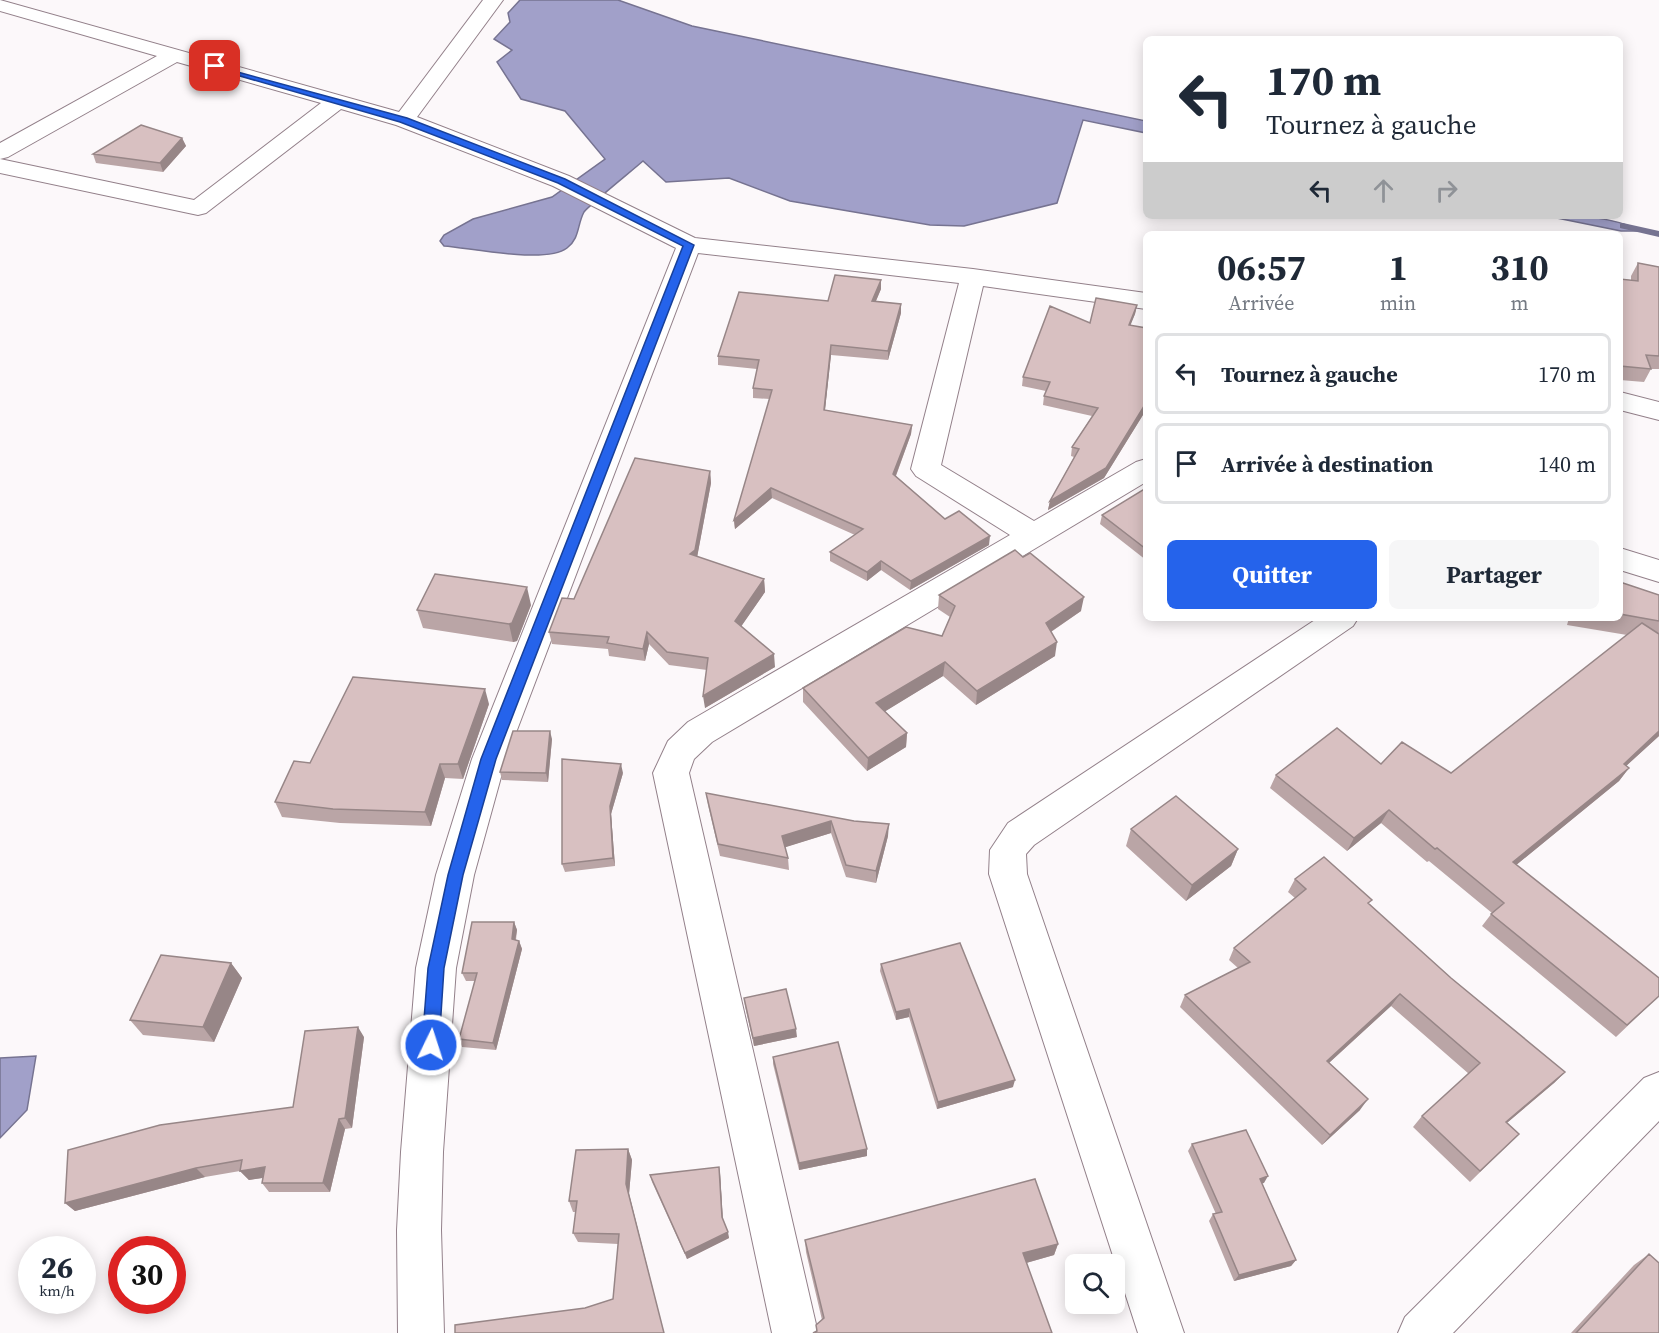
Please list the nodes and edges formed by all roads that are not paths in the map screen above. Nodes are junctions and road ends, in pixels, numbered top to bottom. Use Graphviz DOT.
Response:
graph roads {
  1 [pos="493,0"];
  2 [pos="0,6"];
  3 [pos="174,55"];
  4 [pos="337,101"];
  5 [pos="404,120"];
  6 [pos="0,152"];
  7 [pos="0,166"];
  8 [pos="689,245"];
  9 [pos="973,277"];
  10 [pos="1143,301"];
  11 [pos="1623,402"];
  12 [pos="1659,411"];
  13 [pos="1143,471"];
  14 [pos="1033,535"];
  15 [pos="1623,561"];
  16 [pos="1659,571"];
  17 [pos="1338,621"];
  18 [pos="1659,1092"];
  19 [pos="421,1333"];
  20 [pos="795,1333"];
  21 [pos="1161,1333"];
  22 [pos="1421,1333"];
  1 -- 5 [label="street"];
  2 -- 3 [label="street"];
  3 -- 4 [label="street"];
  3 -- 6 [label="street"];
  4 -- 5 [label="street"];
  4 -- 7 [label="street"];
  5 -- 8 [label="street"];
  8 -- 9 [label="street"];
  8 -- 19 [label="street"];
  9 -- 10 [label="street"];
  9 -- 14 [label="street"];
  11 -- 12 [label="street"];
  13 -- 14 [label="street"];
  14 -- 20 [label="street"];
  15 -- 16 [label="street"];
  17 -- 21 [label="street"];
  18 -- 22 [label="street"];
}
